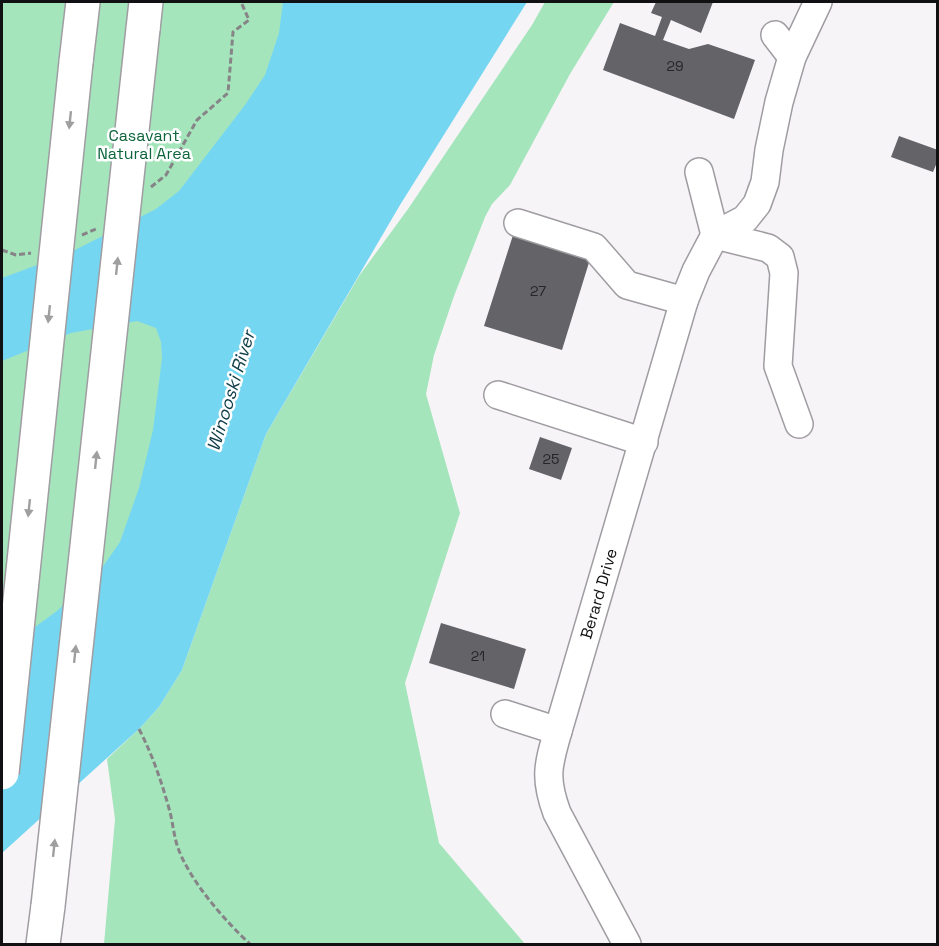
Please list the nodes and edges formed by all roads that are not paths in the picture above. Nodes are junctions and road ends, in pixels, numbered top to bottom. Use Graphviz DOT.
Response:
graph roads {
  1 [pos="83,2"];
  2 [pos="818,2"];
  3 [pos="144,15"];
  4 [pos="775,35"];
  5 [pos="792,57"];
  6 [pos="699,172"];
  7 [pos="518,223"];
  8 [pos="715,235"];
  9 [pos="684,301"];
  10 [pos="498,395"];
  11 [pos="799,424"];
  12 [pos="644,442"];
  13 [pos="505,714"];
  14 [pos="558,731"];
  15 [pos="2,773"];
  16 [pos="44,945"];
  17 [pos="627,945"];
  1 -- 15 [label="highway, one-way, bridge"];
  2 -- 5 [label="street"];
  16 -- 3 [label="highway, one-way, bridge"];
  4 -- 5 [label="street"];
  5 -- 8 [label="street"];
  6 -- 8 [label="street"];
  7 -- 9 [label="street"];
  8 -- 9 [label="street, Berard Drive"];
  8 -- 11 [label="street"];
  9 -- 12 [label="street, Berard Drive"];
  10 -- 12 [label="street"];
  12 -- 14 [label="street, Berard Drive"];
  13 -- 14 [label="street"];
  14 -- 17 [label="street, Berard Drive"];
}
